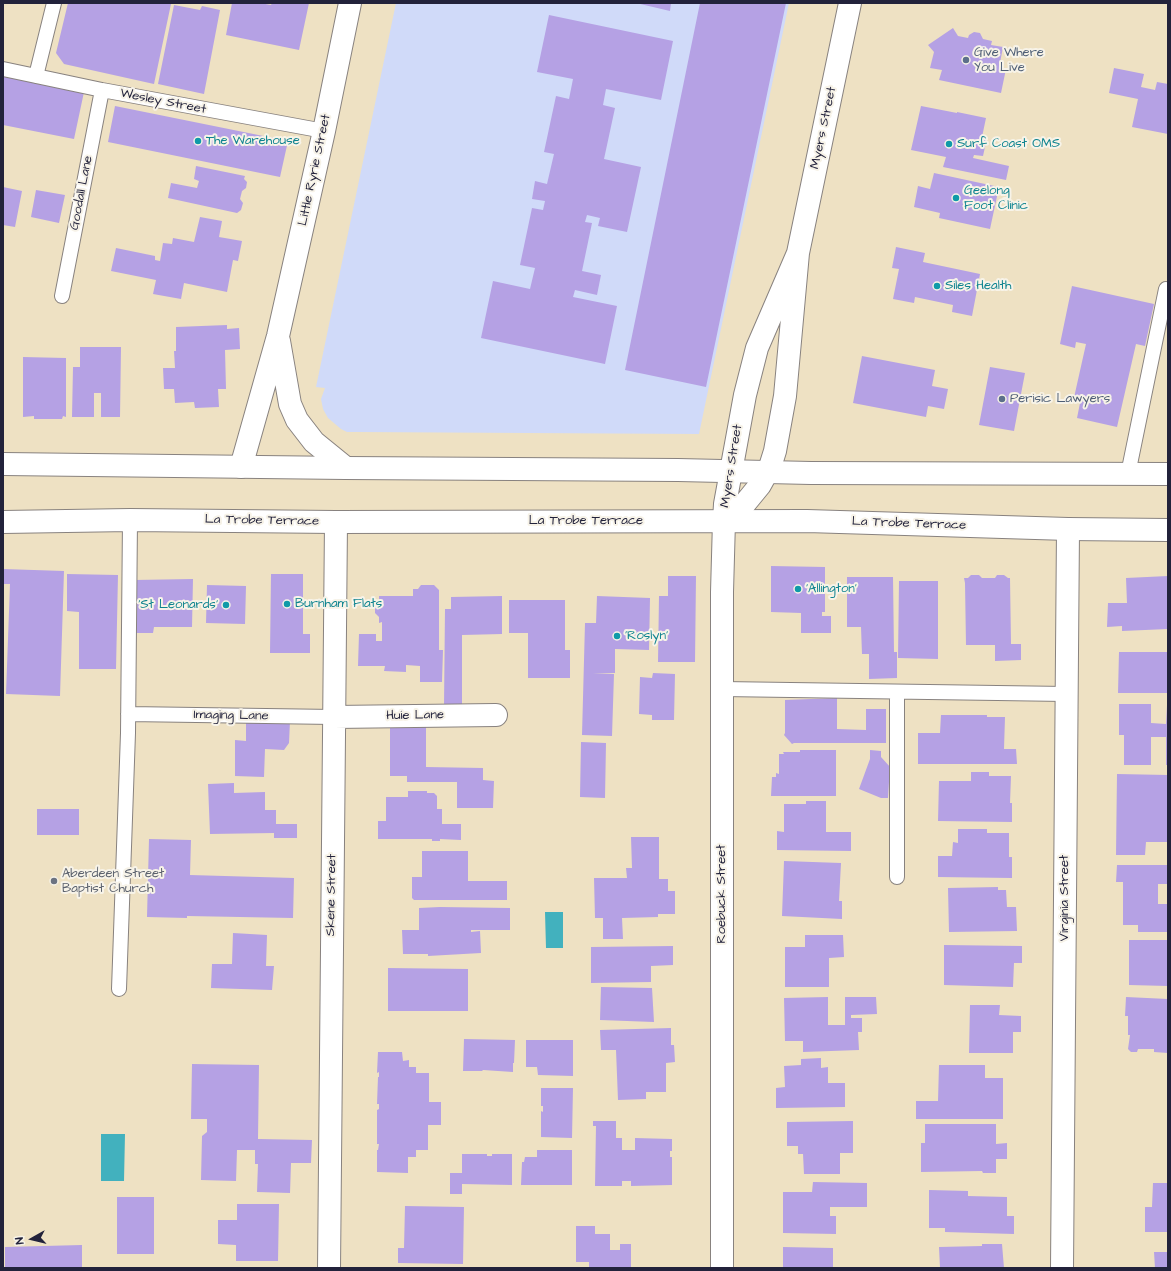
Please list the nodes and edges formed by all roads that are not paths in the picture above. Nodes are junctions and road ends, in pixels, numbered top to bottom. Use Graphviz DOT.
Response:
graph roads {
  1 [pos="54,3"];
  2 [pos="350,3"];
  3 [pos="850,3"];
  4 [pos="3,69"];
  5 [pos="36,76"];
  6 [pos="102,90"];
  7 [pos="324,131"];
  8 [pos="798,253"];
  9 [pos="1166,289"];
  10 [pos="62,296"];
  11 [pos="278,336"];
  12 [pos="3,464"];
  13 [pos="241,467"];
  14 [pos="346,468"];
  15 [pos="730,471"];
  16 [pos="767,472"];
  17 [pos="1128,474"];
  18 [pos="1168,474"];
  19 [pos="130,520"];
  20 [pos="724,521"];
  21 [pos="3,522"];
  22 [pos="336,522"];
  23 [pos="1068,529"];
  24 [pos="1168,530"];
  25 [pos="722,689"];
  26 [pos="897,692"];
  27 [pos="1066,694"];
  28 [pos="128,714"];
  29 [pos="496,715"];
  30 [pos="334,717"];
  31 [pos="897,877"];
  32 [pos="119,988"];
  33 [pos="329,1268"];
  34 [pos="722,1268"];
  35 [pos="1062,1268"];
  1 -- 5 [label="lane"];
  2 -- 7 [label="main road, Little Ryrie Street"];
  3 -- 8 [label="main road, Myers Street"];
  4 -- 5 [label="lane, Wesley Street"];
  5 -- 6 [label="lane, Wesley Street"];
  6 -- 7 [label="lane, Wesley Street"];
  6 -- 10 [label="lane, Goodall Lane"];
  7 -- 11 [label="main road, Little Ryrie Street"];
  8 -- 15 [label="main road, Myers Street"];
  8 -- 16 [label="main road, Myers Street"];
  9 -- 17 [label="lane"];
  11 -- 13 [label="main road, Little Ryrie Street"];
  11 -- 14 [label="main road, Little Ryrie Street"];
  12 -- 13 [label="main road"];
  13 -- 14 [label="main road"];
  14 -- 15 [label="main road"];
  15 -- 16 [label="main road"];
  15 -- 20 [label="main road, Myers Street"];
  16 -- 17 [label="main road"];
  16 -- 20 [label="main road, Myers Street"];
  17 -- 18 [label="main road"];
  19 -- 21 [label="main road, La Trobe Terrace"];
  19 -- 22 [label="main road, La Trobe Terrace"];
  19 -- 28 [label="lane"];
  20 -- 22 [label="main road, La Trobe Terrace"];
  20 -- 23 [label="main road, La Trobe Terrace"];
  20 -- 25 [label="main road, Roebuck Street"];
  22 -- 30 [label="main road, Skene Street"];
  23 -- 24 [label="main road, La Trobe Terrace"];
  23 -- 27 [label="main road, Virginia Street"];
  25 -- 26 [label="lane"];
  25 -- 34 [label="main road, Roebuck Street"];
  26 -- 27 [label="lane"];
  26 -- 31 [label="lane"];
  27 -- 35 [label="main road, Virginia Street"];
  28 -- 30 [label="lane, Imaging Lane"];
  28 -- 32 [label="lane"];
  29 -- 30 [label="main road, Huie Lane"];
  30 -- 33 [label="main road, Skene Street"];
}
